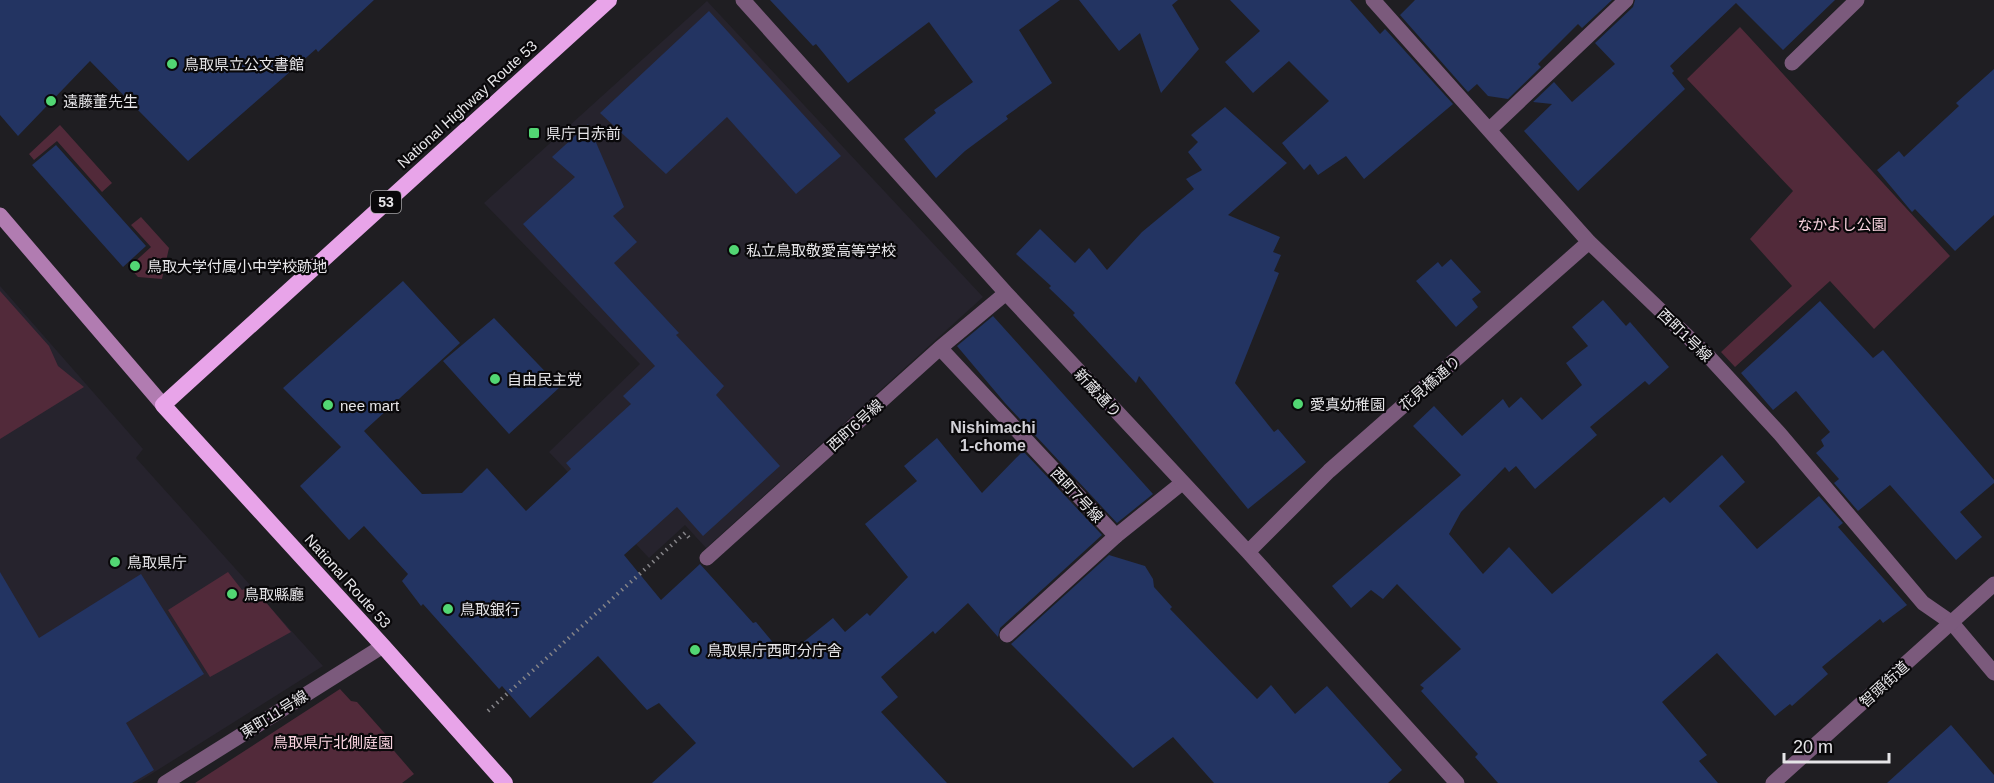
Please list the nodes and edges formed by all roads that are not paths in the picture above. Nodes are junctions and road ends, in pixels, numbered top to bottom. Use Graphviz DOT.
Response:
graph roads {
  1 [pos="609,0"];
  2 [pos="742,0"];
  3 [pos="1373,0"];
  4 [pos="1626,0"];
  5 [pos="1857,0"];
  6 [pos="1792,63"];
  7 [pos="1490,129"];
  8 [pos="0,215"];
  9 [pos="1589,242"];
  10 [pos="1006,293"];
  11 [pos="940,348"];
  12 [pos="163,405"];
  13 [pos="1182,483"];
  14 [pos="1116,536"];
  15 [pos="1248,552"];
  16 [pos="707,558"];
  17 [pos="1994,585"];
  18 [pos="1952,623"];
  19 [pos="1007,635"];
  20 [pos="383,646"];
  21 [pos="1994,673"];
  22 [pos="165,783"];
  23 [pos="505,783"];
  24 [pos="1457,783"];
  25 [pos="1773,783"];
  1 -- 12 [label="highway, National Highway Route 53 / 53"];
  2 -- 10 [label="street, 新蔵通り"];
  3 -- 7 [label="street, 西町1号線"];
  4 -- 7 [label="street"];
  5 -- 6 [label="street"];
  7 -- 9 [label="street, 西町1号線"];
  8 -- 12 [label="main road"];
  9 -- 15 [label="street, 花見橋通り"];
  9 -- 18 [label="street, 西町1号線"];
  10 -- 11 [label="street, 西町6号線"];
  10 -- 13 [label="street, 新蔵通り"];
  11 -- 14 [label="street, 西町7号線"];
  11 -- 16 [label="street, 西町6号線"];
  12 -- 20 [label="highway, National Route 53"];
  13 -- 14 [label="street"];
  13 -- 15 [label="street, 新蔵通り"];
  14 -- 19 [label="street"];
  15 -- 24 [label="street, 新蔵通り"];
  17 -- 18 [label="street, 智頭街道"];
  18 -- 21 [label="street, 西町1号線"];
  18 -- 25 [label="street, 智頭街道"];
  20 -- 22 [label="street, 東町11号線"];
  20 -- 23 [label="highway, National Route 53"];
}
